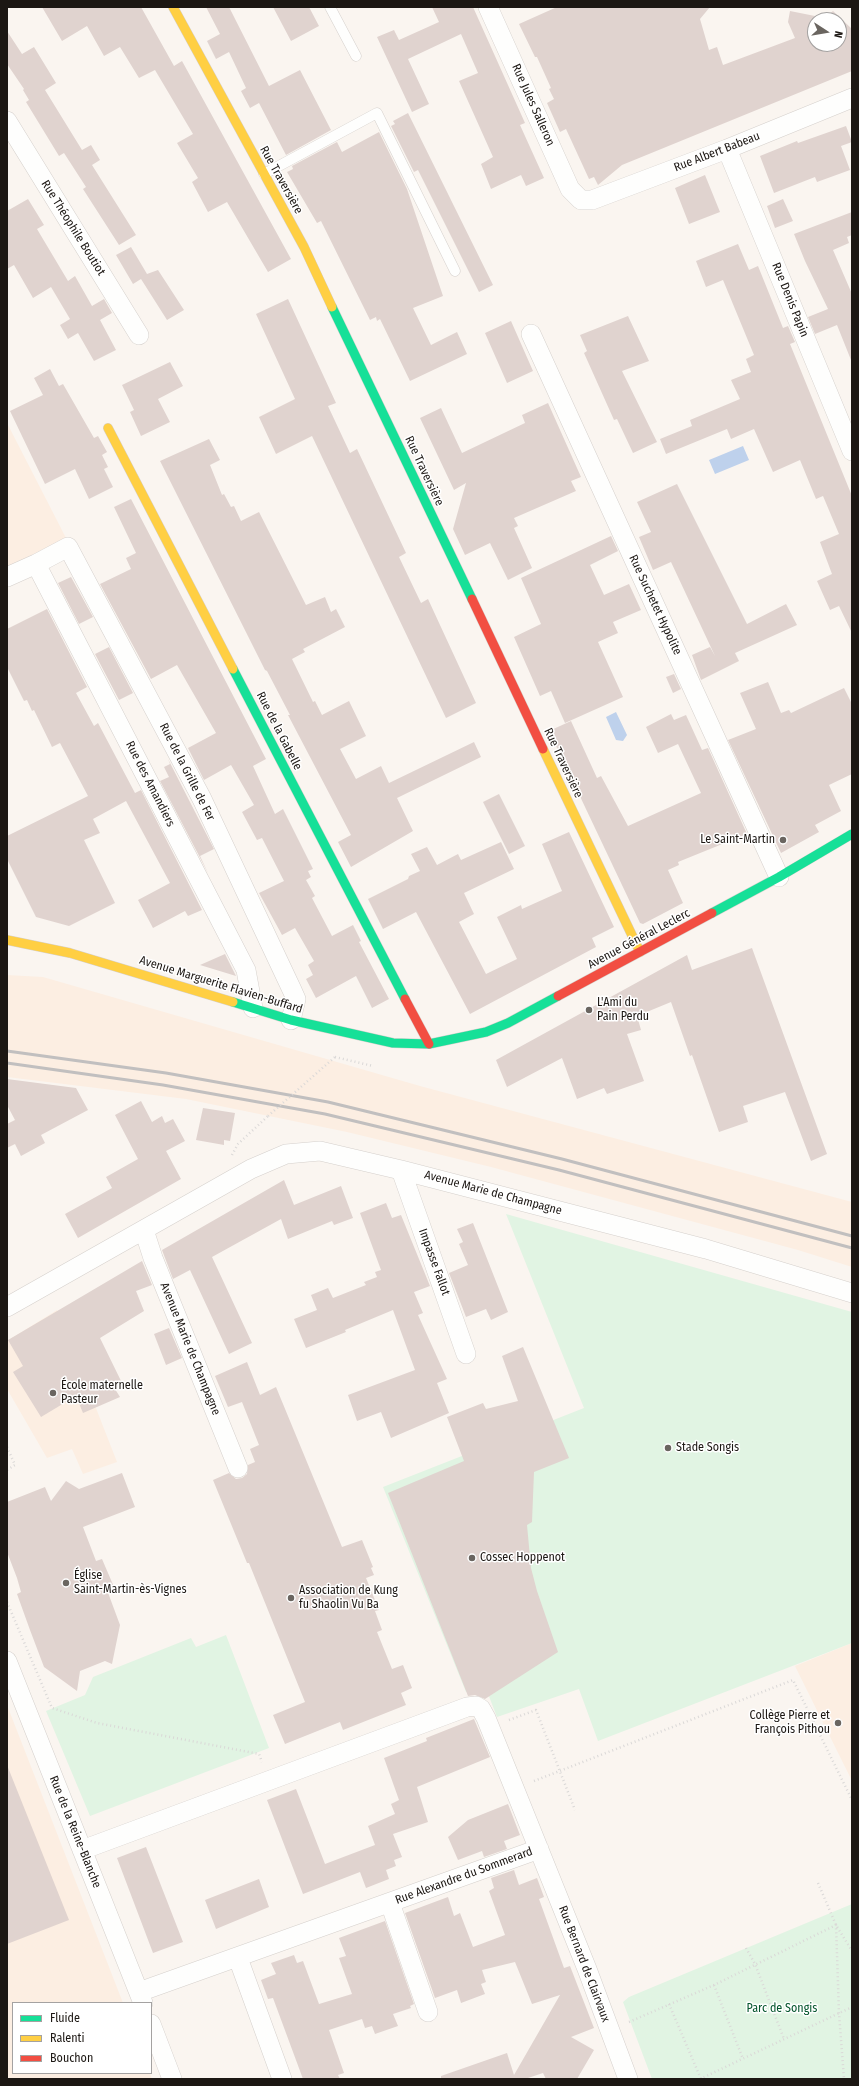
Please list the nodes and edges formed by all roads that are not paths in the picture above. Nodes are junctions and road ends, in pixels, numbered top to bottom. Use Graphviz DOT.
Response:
graph roads {
  1 [pos="174,7"];
  2 [pos="330,7"];
  3 [pos="488,7"];
  4 [pos="356,56"];
  5 [pos="852,98"];
  6 [pos="7,121"];
  7 [pos="727,149"];
  8 [pos="264,174"];
  9 [pos="581,200"];
  10 [pos="455,271"];
  11 [pos="531,334"];
  12 [pos="139,335"];
  13 [pos="108,428"];
  14 [pos="852,451"];
  15 [pos="44,560"];
  16 [pos="7,577"];
  17 [pos="852,834"];
  18 [pos="779,877"];
  19 [pos="7,940"];
  20 [pos="640,952"];
  21 [pos="253,1008"];
  22 [pos="291,1020"];
  23 [pos="429,1044"];
  24 [pos="401,1170"];
  25 [pos="144,1230"];
  26 [pos="852,1293"];
  27 [pos="7,1308"];
  28 [pos="466,1354"];
  29 [pos="238,1468"];
  30 [pos="7,1661"];
  31 [pos="539,1849"];
  32 [pos="82,1850"];
  33 [pos="390,1904"];
  34 [pos="238,1958"];
  35 [pos="141,1997"];
  36 [pos="428,2012"];
  37 [pos="152,2027"];
  38 [pos="172,2079"];
  39 [pos="282,2079"];
  40 [pos="627,2079"];
  1 -- 8 [label="street, Rue Traversière"];
  2 -- 4 [label="lane"];
  3 -- 9 [label="street, Rue Jules Salleron"];
  5 -- 7 [label="street, Rue Albert Babeau"];
  6 -- 12 [label="street, Rue Théophile Boutiot"];
  7 -- 9 [label="street, Rue Albert Babeau"];
  7 -- 14 [label="street, Rue Denis Papin"];
  8 -- 10 [label="lane"];
  8 -- 20 [label="street, Rue Traversière"];
  11 -- 18 [label="street, Rue Suchetet Hypolite"];
  13 -- 23 [label="street, Rue de la Gabelle"];
  15 -- 16 [label="street"];
  15 -- 21 [label="street, Rue des Amandiers"];
  15 -- 22 [label="street, Rue de la Grille de Fer"];
  17 -- 18 [label="street, Avenue Général Leclerc"];
  18 -- 20 [label="street, Avenue Général Leclerc"];
  19 -- 21 [label="street, Avenue Marguerite Flavien-Buffard"];
  20 -- 23 [label="street, Avenue Général Leclerc"];
  21 -- 22 [label="street, Avenue Marguerite Flavien-Buffard"];
  22 -- 23 [label="street, Avenue Marguerite Flavien-Buffard"];
  24 -- 25 [label="street, Avenue Marie de Champagne"];
  24 -- 26 [label="street, Avenue Marie de Champagne"];
  24 -- 28 [label="street, Impasse Fallot"];
  25 -- 27 [label="street, Avenue Marie de Champagne"];
  25 -- 29 [label="street, Avenue Marie de Champagne"];
  30 -- 32 [label="street, Rue de la Reine-Blanche"];
  31 -- 32 [label="street, Rue Alexandre du Sommerard"];
  31 -- 33 [label="street, Rue Alexandre du Sommerard"];
  31 -- 40 [label="street, Rue Bernard de Clairvaux"];
  32 -- 35 [label="street, Rue de la Reine-Blanche"];
  33 -- 34 [label="street, Rue Alexandre du Sommerard"];
  33 -- 36 [label="street"];
  34 -- 35 [label="street, Rue Alexandre du Sommerard"];
  34 -- 39 [label="street"];
  37 -- 38 [label="street"];
}
